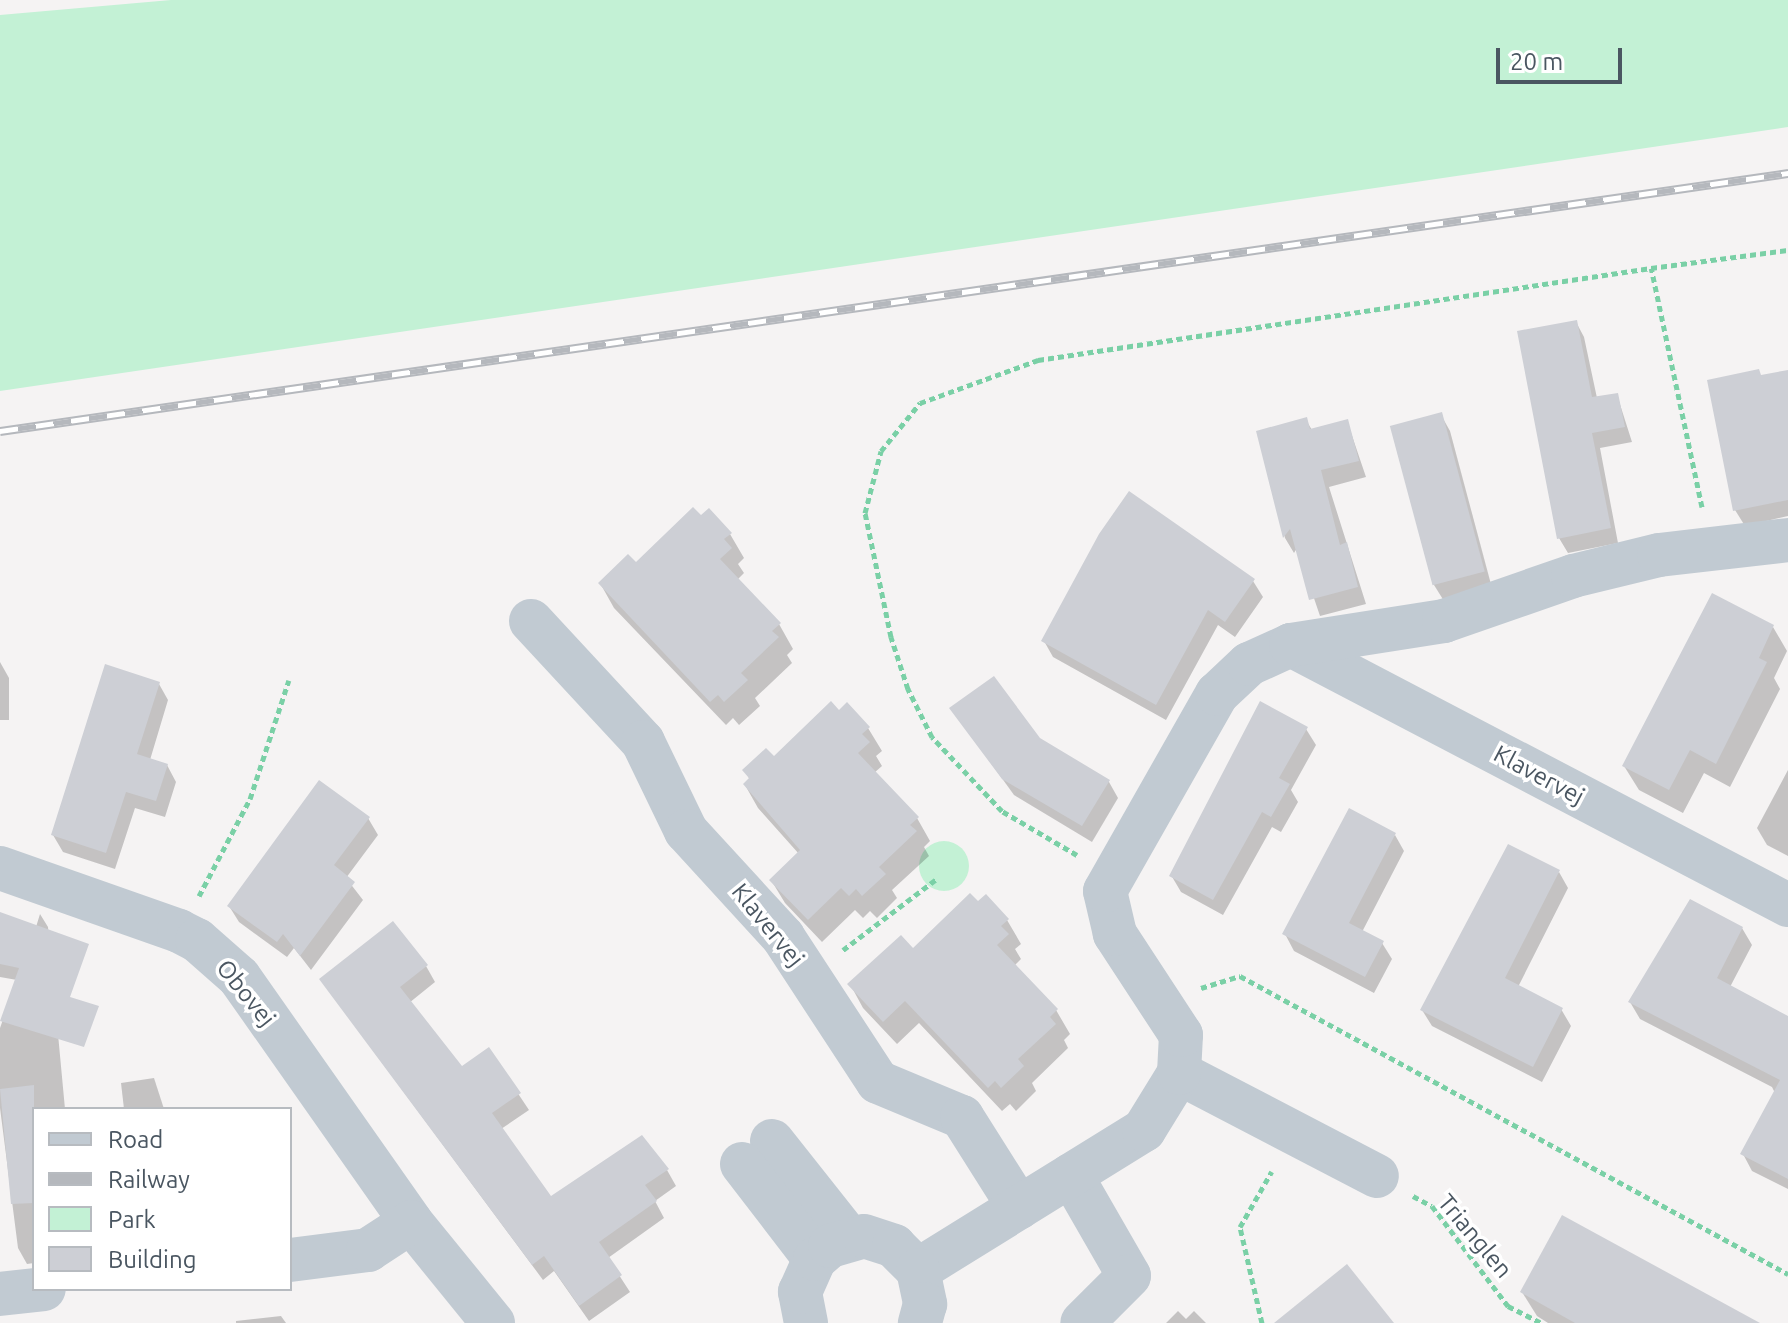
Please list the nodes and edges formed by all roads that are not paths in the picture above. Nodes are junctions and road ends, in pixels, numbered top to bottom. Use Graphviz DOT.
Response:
graph roads {
  1 [pos="1788,540"];
  2 [pos="531,621"];
  3 [pos="1291,645"];
  4 [pos="0,868"];
  5 [pos="1788,905"];
  6 [pos="1179,1073"];
  7 [pos="757,1153"];
  8 [pos="1071,1175"];
  9 [pos="1377,1176"];
  10 [pos="1019,1207"];
  11 [pos="411,1222"];
  12 [pos="832,1248"];
  13 [pos="292,1260"];
  14 [pos="918,1270"];
  15 [pos="32,1290"];
  16 [pos="0,1294"];
  17 [pos="493,1323"];
  18 [pos="806,1323"];
  19 [pos="920,1323"];
  20 [pos="1082,1323"];
  1 -- 3 [label="street"];
  2 -- 10 [label="street, Klavervej"];
  3 -- 5 [label="street, Klavervej"];
  3 -- 6 [label="street"];
  4 -- 11 [label="street, Obovej"];
  6 -- 8 [label="street"];
  6 -- 9 [label="street"];
  7 -- 12 [label="street"];
  8 -- 10 [label="street"];
  8 -- 20 [label="street"];
  10 -- 14 [label="street"];
  11 -- 13 [label="street"];
  11 -- 17 [label="street, Obovej"];
  12 -- 14 [label="street"];
  12 -- 18 [label="street"];
  14 -- 19 [label="street"];
  15 -- 16 [label="street"];
}
